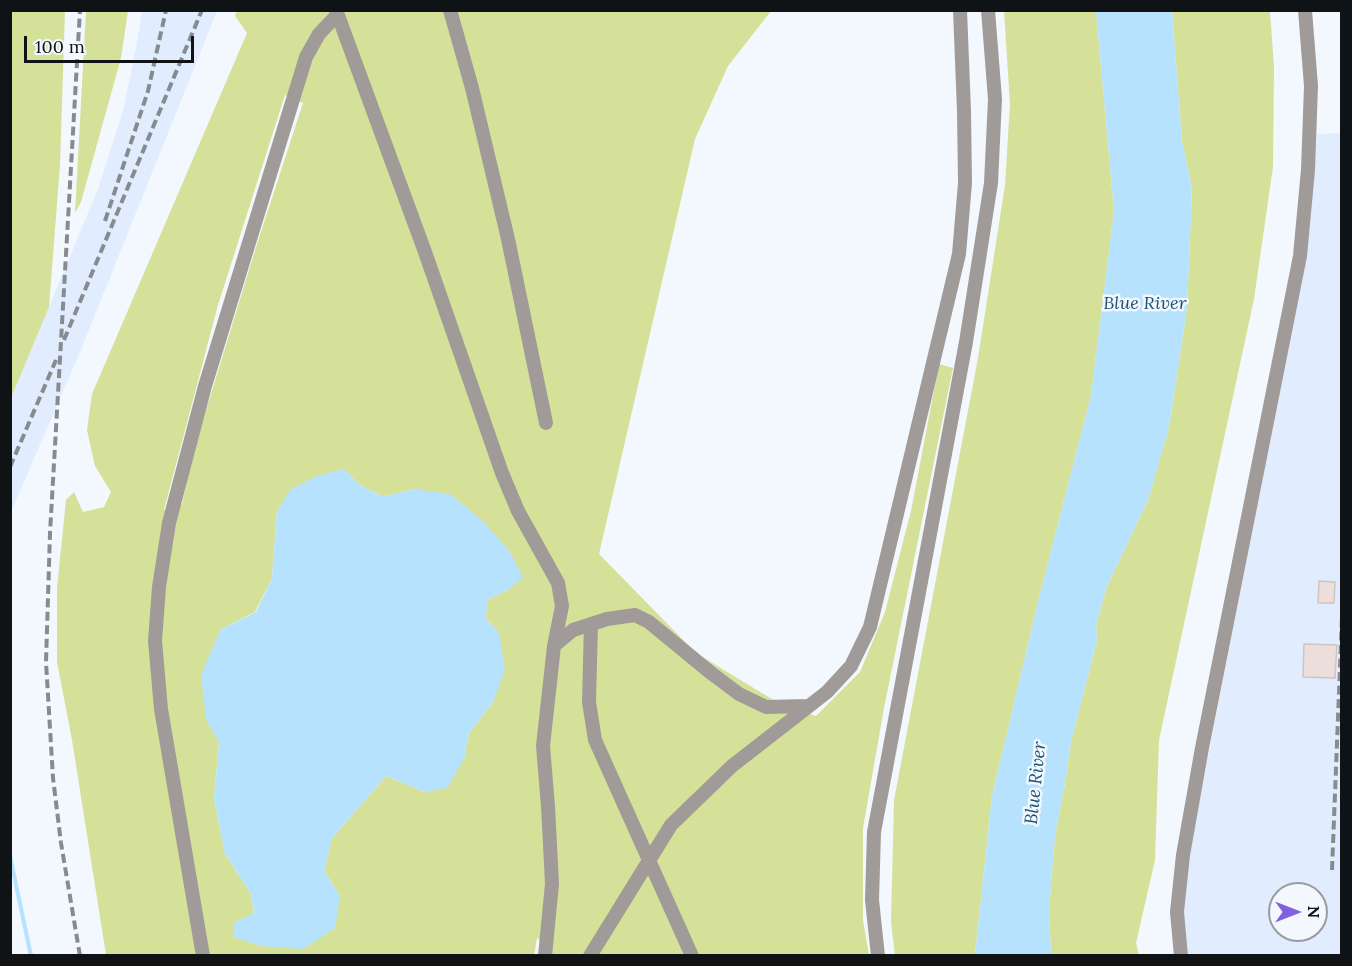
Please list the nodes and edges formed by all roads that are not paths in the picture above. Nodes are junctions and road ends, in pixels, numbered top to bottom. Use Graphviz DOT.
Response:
graph roads {
  1 [pos="450,10"];
  2 [pos="960,10"];
  3 [pos="988,10"];
  4 [pos="1305,10"];
  5 [pos="337,13"];
  6 [pos="546,423"];
  7 [pos="591,624"];
  8 [pos="554,646"];
  9 [pos="808,706"];
  10 [pos="649,858"];
  11 [pos="202,956"];
  12 [pos="545,956"];
  13 [pos="590,956"];
  14 [pos="692,956"];
  15 [pos="878,956"];
  16 [pos="1181,956"];
  1 -- 6 [label="lane"];
  2 -- 9 [label="lane"];
  3 -- 15 [label="lane"];
  4 -- 16 [label="lane"];
  5 -- 8 [label="lane"];
  5 -- 11 [label="lane"];
  7 -- 8 [label="lane"];
  7 -- 9 [label="lane"];
  7 -- 10 [label="lane"];
  8 -- 12 [label="lane"];
  9 -- 10 [label="lane"];
  10 -- 13 [label="lane"];
  10 -- 14 [label="lane"];
}
